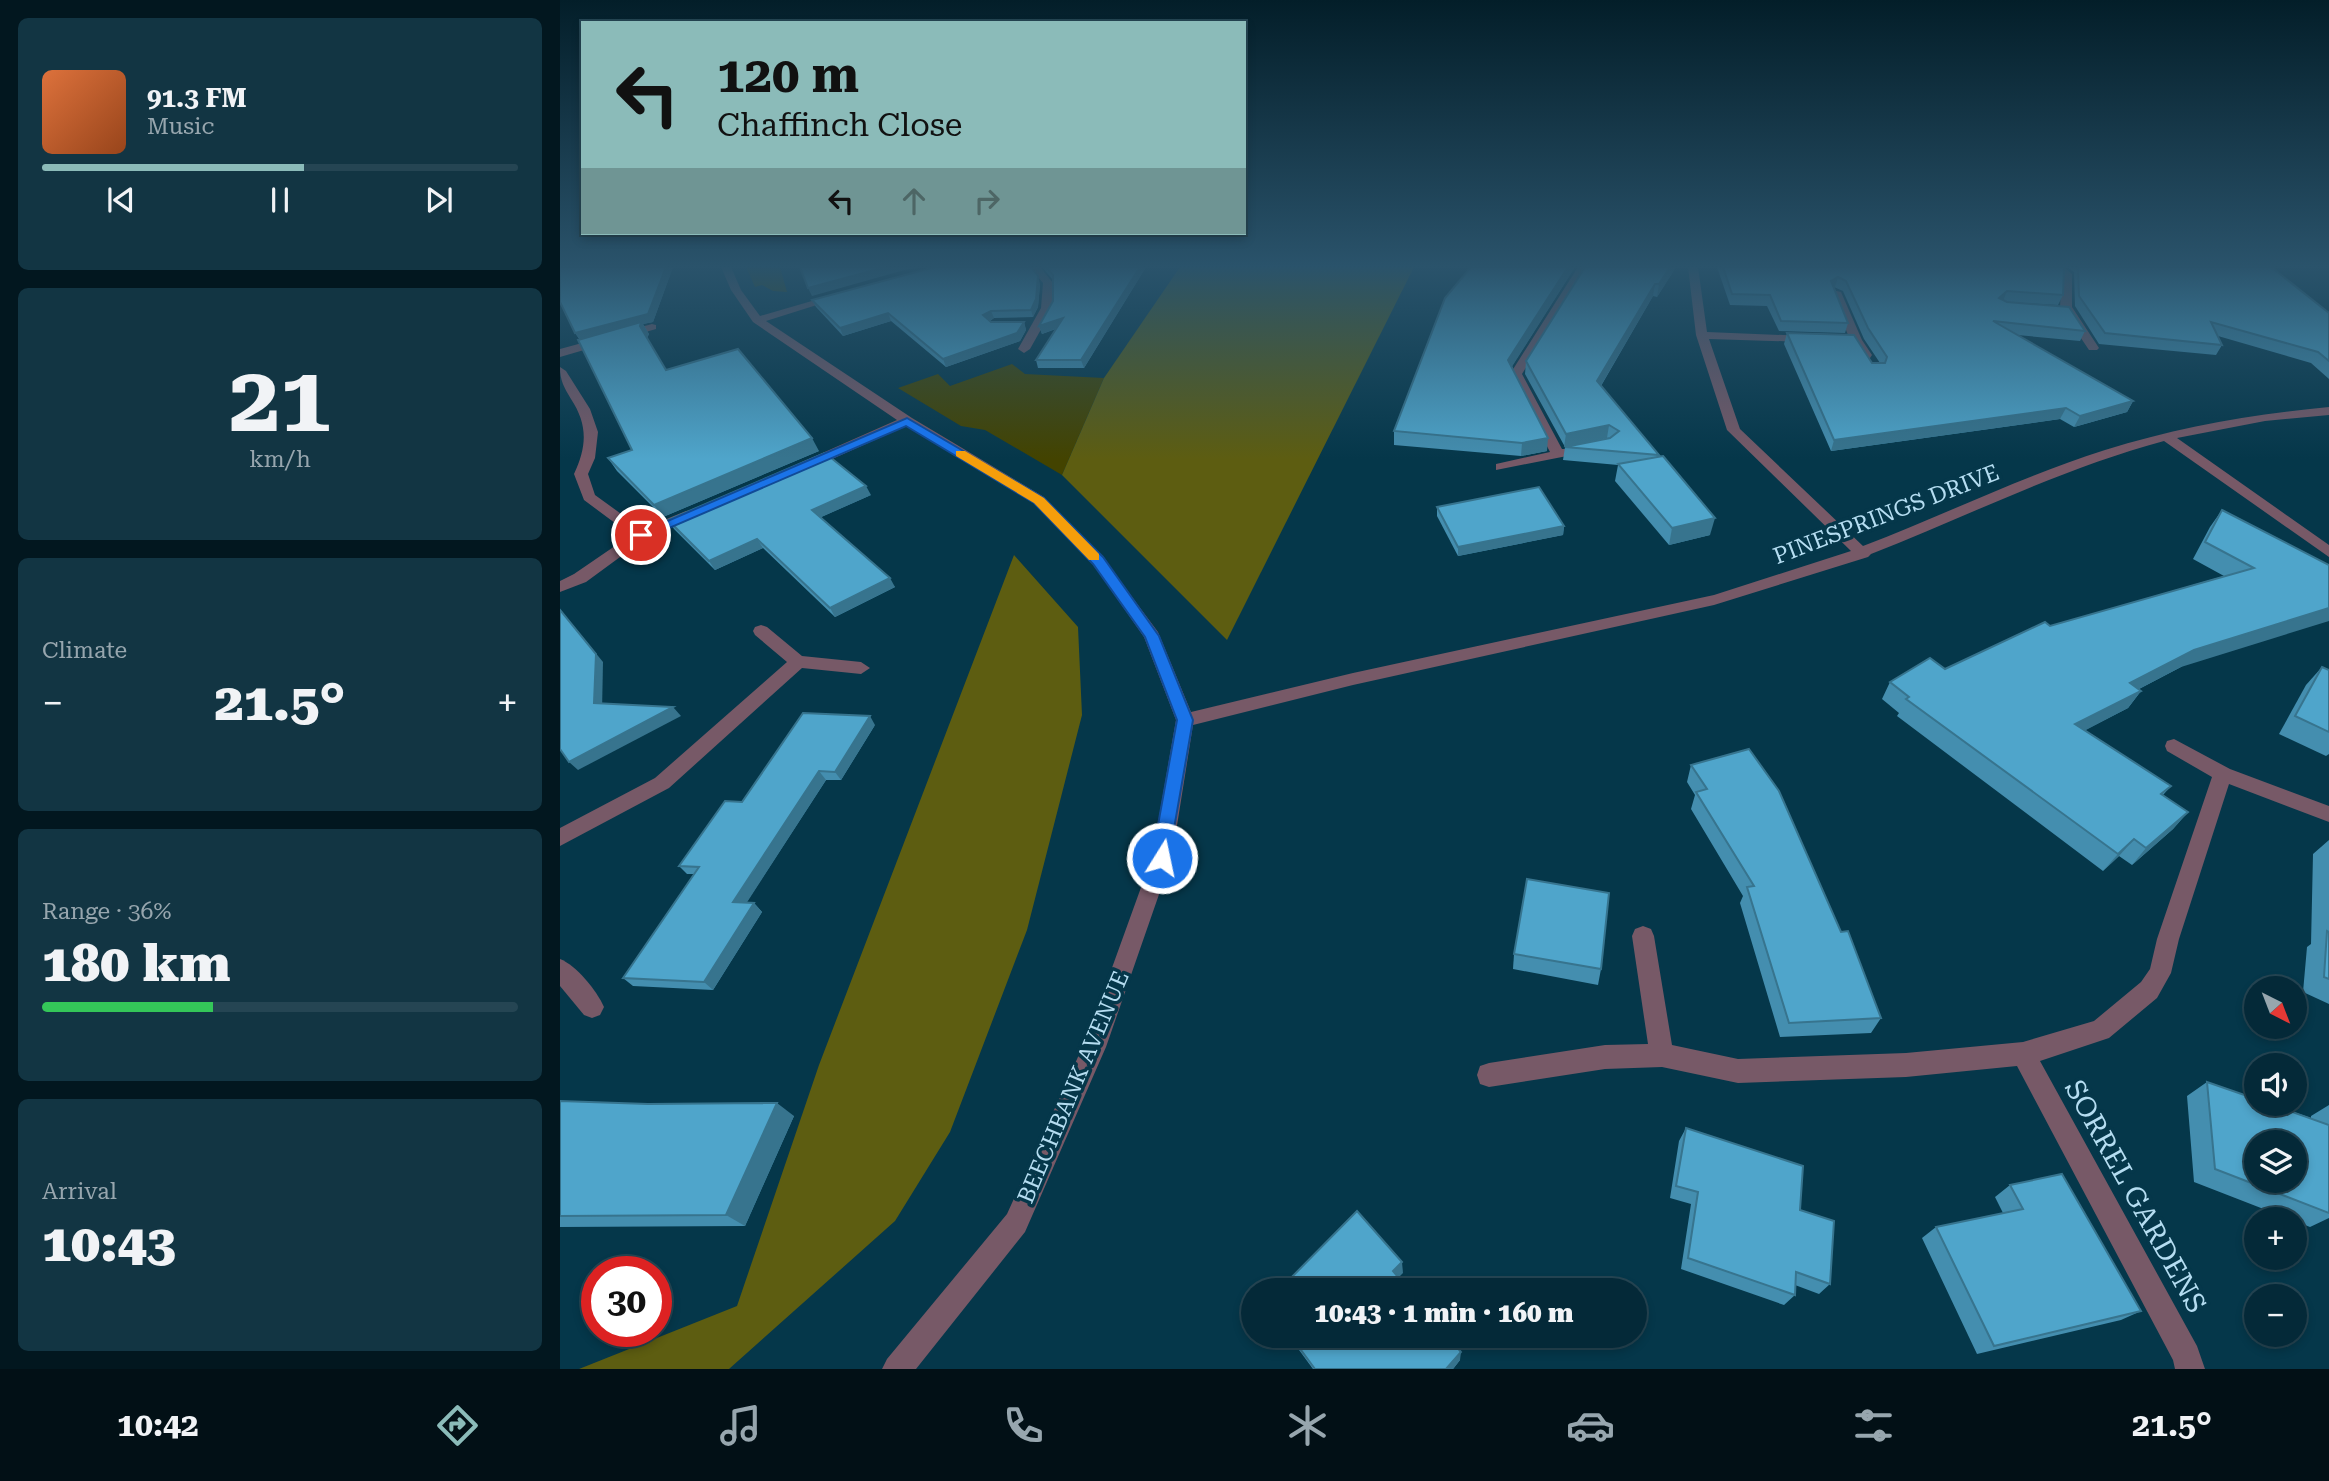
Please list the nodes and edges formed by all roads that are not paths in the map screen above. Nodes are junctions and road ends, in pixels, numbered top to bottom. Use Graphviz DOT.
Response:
graph roads {
  1 [pos="639,331"];
  2 [pos="773,331"];
  3 [pos="1030,331"];
  4 [pos="1543,331"];
  5 [pos="1701,331"];
  6 [pos="1852,331"];
  7 [pos="2082,331"];
  8 [pos="1702,335"];
  9 [pos="1814,339"];
  10 [pos="1842,340"];
  11 [pos="1856,340"];
  12 [pos="2094,348"];
  13 [pos="1024,349"];
  14 [pos="560,354"];
  15 [pos="1875,369"];
  16 [pos="560,371"];
  17 [pos="2329,411"];
  18 [pos="907,421"];
  19 [pos="2167,437"];
  20 [pos="1583,449"];
  21 [pos="1558,454"];
  22 [pos="1502,467"];
  23 [pos="793,470"];
  24 [pos="705,508"];
  25 [pos="641,535"];
  26 [pos="2329,552"];
  27 [pos="1863,554"];
  28 [pos="560,587"];
  29 [pos="761,631"];
  30 [pos="798,662"];
  31 [pos="861,668"];
  32 [pos="1185,720"];
  33 [pos="2174,746"];
  34 [pos="2223,774"];
  35 [pos="2329,814"];
  36 [pos="560,838"];
  37 [pos="1643,936"];
  38 [pos="560,969"];
  39 [pos="592,1007"];
  40 [pos="2023,1054"];
  41 [pos="1662,1055"];
  42 [pos="1489,1075"];
  43 [pos="897,1369"];
  44 [pos="2190,1369"];
  1 -- 14 [label="street"];
  2 -- 18 [label="street"];
  3 -- 13 [label="street"];
  4 -- 21 [label="street"];
  5 -- 8 [label="street"];
  6 -- 11 [label="street"];
  7 -- 12 [label="street"];
  8 -- 9 [label="street"];
  8 -- 27 [label="street"];
  10 -- 11 [label="street"];
  11 -- 15 [label="street"];
  16 -- 25 [label="street"];
  17 -- 19 [label="street, PINESPRINGS DRIVE"];
  18 -- 23 [label="street"];
  18 -- 32 [label="street"];
  19 -- 26 [label="street"];
  19 -- 27 [label="street, PINESPRINGS DRIVE"];
  20 -- 21 [label="street"];
  21 -- 22 [label="street"];
  24 -- 25 [label="street"];
  25 -- 28 [label="street"];
  27 -- 32 [label="street, PINESPRINGS DRIVE"];
  29 -- 30 [label="street"];
  30 -- 31 [label="street"];
  30 -- 36 [label="street"];
  32 -- 43 [label="street, BEECHBANK AVENUE"];
  33 -- 34 [label="street"];
  34 -- 35 [label="street"];
  34 -- 40 [label="street"];
  37 -- 41 [label="street"];
  38 -- 39 [label="street"];
  40 -- 41 [label="street"];
  40 -- 44 [label="street, SORREL GARDENS"];
  41 -- 42 [label="street"];
}
